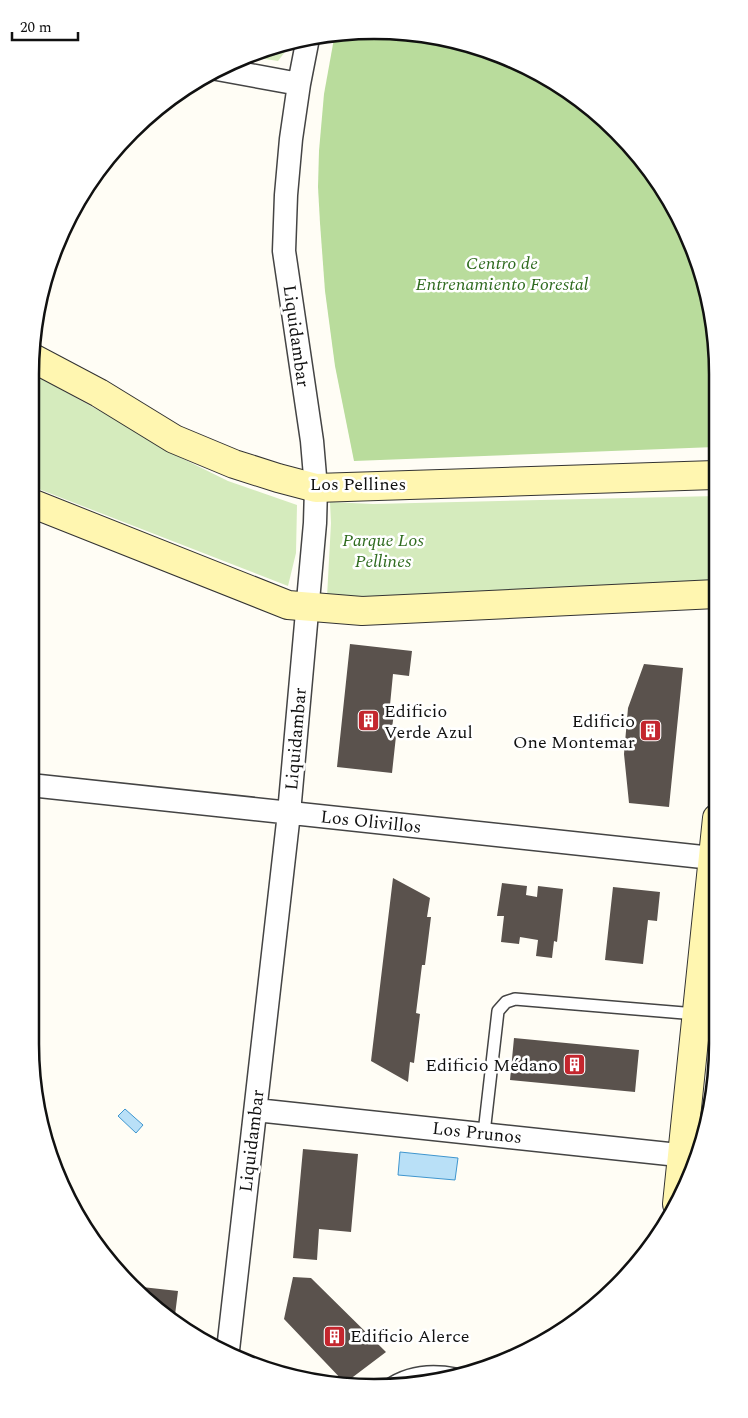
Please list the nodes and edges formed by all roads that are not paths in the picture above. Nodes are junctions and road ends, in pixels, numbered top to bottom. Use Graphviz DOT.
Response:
graph roads {
  1 [pos="307,46"];
  2 [pos="228,72"];
  3 [pos="299,84"];
  4 [pos="39,361"];
  5 [pos="709,475"];
  6 [pos="316,488"];
  7 [pos="39,506"];
  8 [pos="709,594"];
  9 [pos="308,608"];
  10 [pos="39,786"];
  11 [pos="289,814"];
  12 [pos="709,858"];
  13 [pos="709,887"];
  14 [pos="696,1014"];
  15 [pos="256,1110"];
  16 [pos="484,1133"];
  17 [pos="690,1155"];
  18 [pos="690,1156"];
  19 [pos="228,1346"];
  20 [pos="444,1372"];
  21 [pos="403,1378"];
  1 -- 3 [label="street, Liquidambar"];
  2 -- 3 [label="street"];
  3 -- 6 [label="street, Liquidambar"];
  4 -- 6 [label="main road, Los Pellines"];
  5 -- 6 [label="main road, Los Pellines"];
  6 -- 9 [label="street, Liquidambar"];
  7 -- 9 [label="main road"];
  8 -- 9 [label="main road"];
  9 -- 11 [label="street, Liquidambar"];
  10 -- 11 [label="street, Los Olivillos"];
  11 -- 12 [label="street, Los Olivillos"];
  11 -- 15 [label="street, Liquidambar"];
  13 -- 14 [label="main road"];
  14 -- 16 [label="lane"];
  14 -- 17 [label="main road"];
  15 -- 16 [label="street, Los Prunos"];
  15 -- 19 [label="street, Liquidambar"];
  16 -- 18 [label="street, Los Prunos"];
  20 -- 21 [label="lane"];
}
